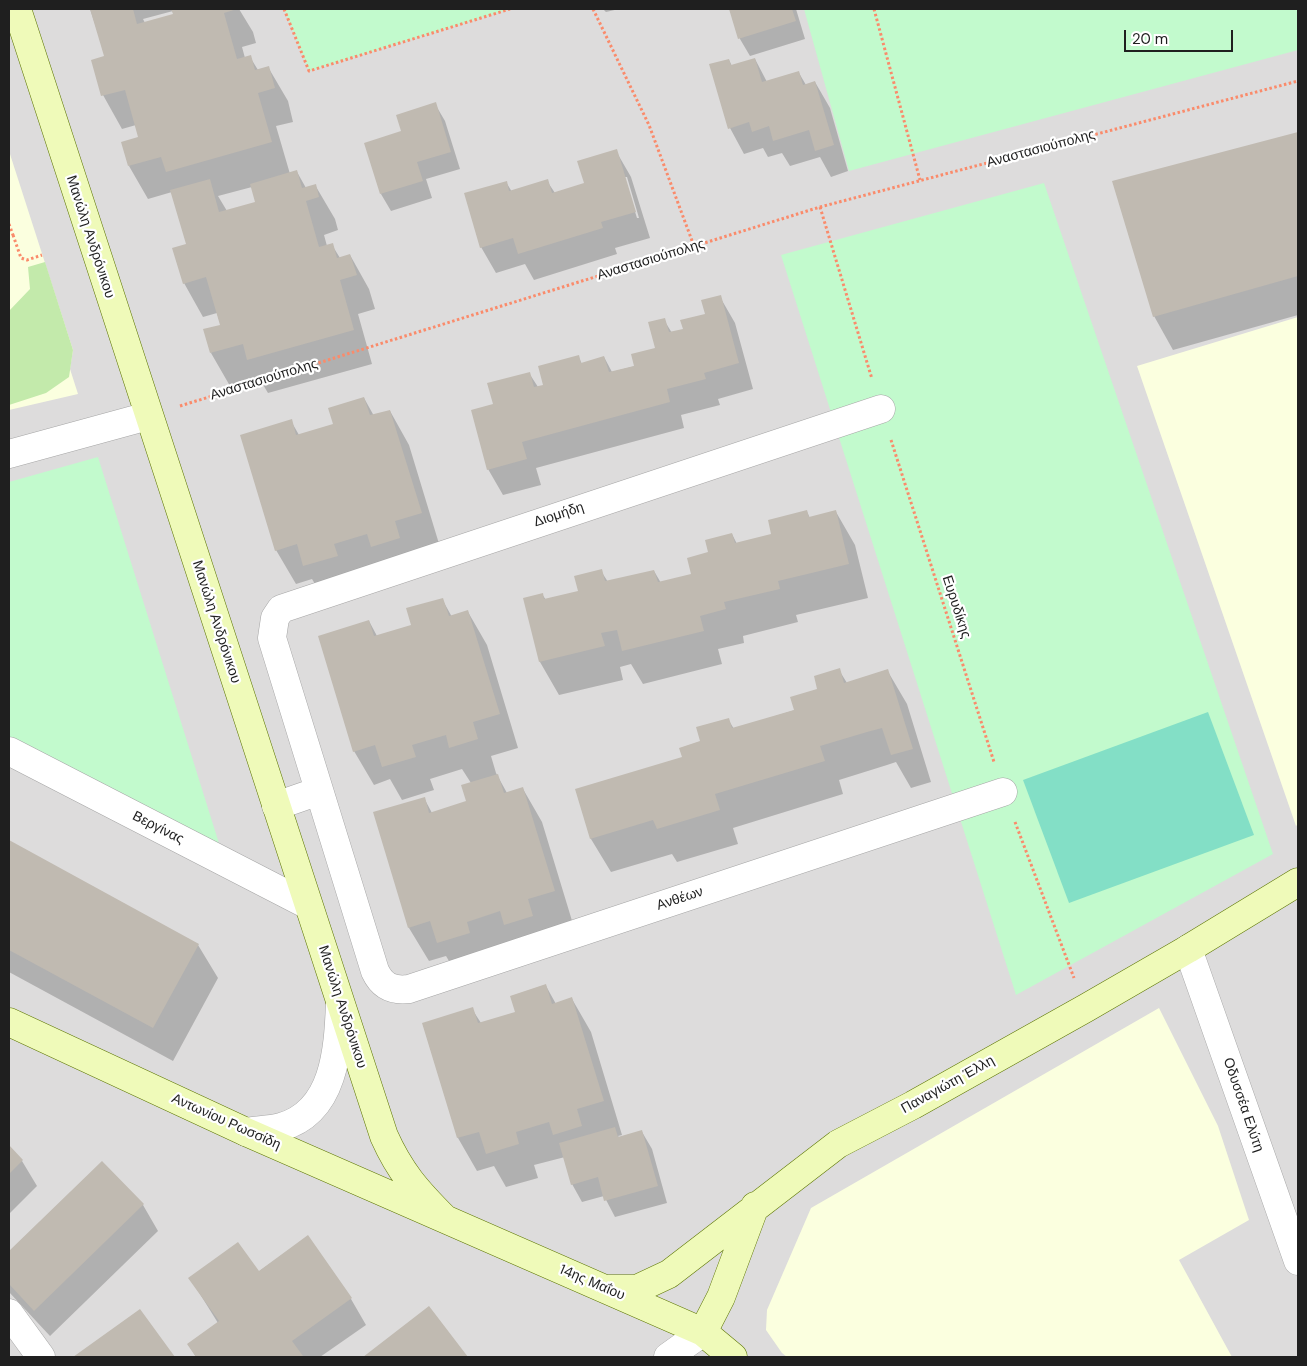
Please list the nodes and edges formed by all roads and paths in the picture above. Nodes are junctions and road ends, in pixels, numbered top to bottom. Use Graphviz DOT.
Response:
graph roads {
  1 [pos="16,9"];
  2 [pos="284,9"];
  3 [pos="510,9"];
  4 [pos="592,9"];
  5 [pos="874,9"];
  6 [pos="1298,81"];
  7 [pos="920,180"];
  8 [pos="820,207"];
  9 [pos="9,224"];
  10 [pos="11,235"];
  11 [pos="694,246"];
  12 [pos="42,255"];
  13 [pos="881,408"];
  14 [pos="148,416"];
  15 [pos="9,454"];
  16 [pos="9,751"];
  17 [pos="319,791"];
  18 [pos="1003,792"];
  19 [pos="276,806"];
  20 [pos="1298,882"];
  21 [pos="308,905"];
  22 [pos="1188,949"];
  23 [pos="340,1004"];
  24 [pos="1086,1008"];
  25 [pos="9,1022"];
  26 [pos="246,1132"];
  27 [pos="756,1205"];
  28 [pos="445,1219"];
  29 [pos="1298,1261"];
  30 [pos="606,1289"];
  31 [pos="9,1313"];
  32 [pos="703,1332"];
  33 [pos="41,1357"];
  34 [pos="668,1357"];
  35 [pos="733,1357"];
  1 -- 14 [label="street, Μανώλη Ανδρόνικου"];
  2 -- 3 [label="path"];
  4 -- 11 [label="path"];
  5 -- 7 [label="path"];
  6 -- 7 [label="path, Αναστασιούπολης"];
  7 -- 8 [label="path, Αναστασιούπολης"];
  8 -- 11 [label="path, Αναστασιούπολης"];
  8 -- 13 [label="path, Ευρυδίκης"];
  9 -- 10 [label="path"];
  10 -- 12 [label="path"];
  11 -- 14 [label="path, Αναστασιούπολης"];
  13 -- 17 [label="street, Διομήδη"];
  13 -- 18 [label="path, Ευρυδίκης"];
  14 -- 15 [label="street"];
  14 -- 19 [label="street, Μανώλη Ανδρόνικου"];
  16 -- 21 [label="street, Βεργίνας"];
  17 -- 18 [label="street, Ανθέων"];
  17 -- 19 [label="street"];
  18 -- 24 [label="path, Ευρυδίκης"];
  19 -- 21 [label="street, Μανώλη Ανδρόνικου"];
  20 -- 22 [label="street, Παναγιώτη Έλλη"];
  21 -- 23 [label="street, Μανώλη Ανδρόνικου"];
  22 -- 24 [label="street, Παναγιώτη Έλλη"];
  22 -- 29 [label="street, Οδυσσέα Ελύτη"];
  23 -- 26 [label="street"];
  23 -- 28 [label="street, Μανώλη Ανδρόνικου"];
  24 -- 27 [label="street, Παναγιώτη Έλλη"];
  25 -- 26 [label="street, Αντωνίου Ρωσσίδη"];
  26 -- 28 [label="street, Αντωνίου Ρωσσίδη"];
  27 -- 30 [label="street, Παναγιώτη Έλλη"];
  27 -- 32 [label="street"];
  28 -- 30 [label="street, 14ης Μαΐου"];
  30 -- 32 [label="street, 14ης Μαΐου"];
  31 -- 33 [label="street"];
  32 -- 34 [label="street"];
  32 -- 35 [label="street, 14ης Μαΐου"];
}
